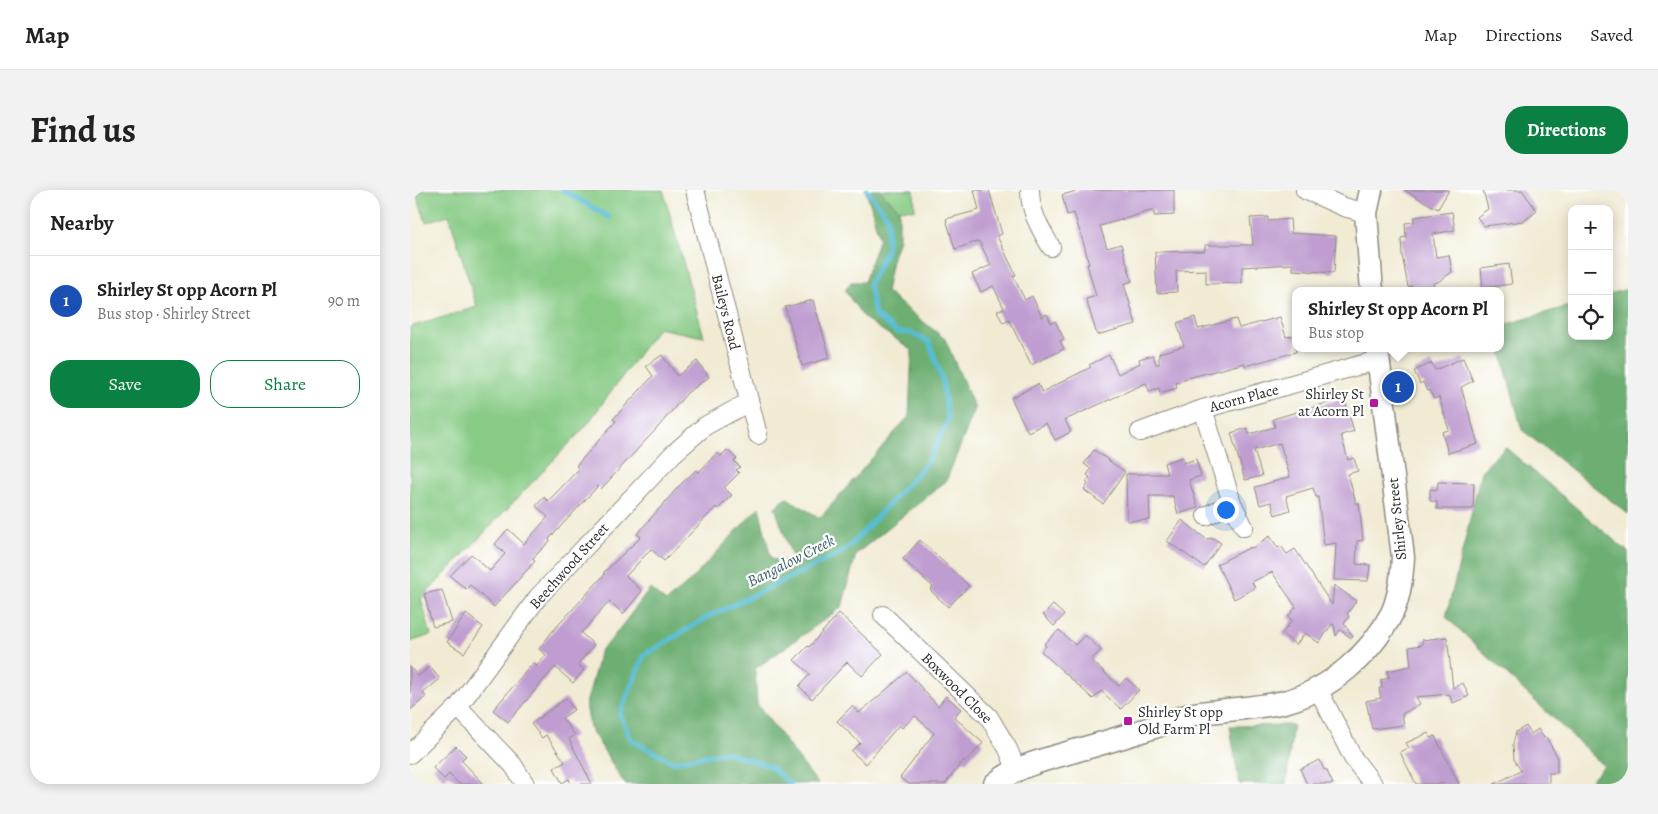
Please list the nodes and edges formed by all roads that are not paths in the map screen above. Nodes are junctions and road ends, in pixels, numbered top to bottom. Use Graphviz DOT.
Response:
graph roads {
  1 [pos="695,190"];
  2 [pos="1030,190"];
  3 [pos="1305,190"];
  4 [pos="1371,190"];
  5 [pos="1366,213"];
  6 [pos="1051,247"];
  7 [pos="1372,287"];
  8 [pos="1378,354"];
  9 [pos="749,402"];
  10 [pos="1203,409"];
  11 [pos="1140,432"];
  12 [pos="758,435"];
  13 [pos="1232,503"];
  14 [pos="1206,516"];
  15 [pos="1244,527"];
  16 [pos="883,615"];
  17 [pos="1318,689"];
  18 [pos="458,707"];
  19 [pos="410,754"];
  20 [pos="1017,771"];
  21 [pos="526,784"];
  22 [pos="995,784"];
  23 [pos="1373,784"];
  1 -- 9 [label="street, Baileys Road"];
  2 -- 6 [label="street"];
  3 -- 5 [label="street"];
  4 -- 5 [label="street"];
  5 -- 7 [label="street"];
  8 -- 10 [label="street, Acorn Place"];
  8 -- 17 [label="street, Shirley Street"];
  9 -- 12 [label="street, Baileys Road"];
  9 -- 18 [label="street, Beechwood Street"];
  10 -- 11 [label="street, Acorn Place"];
  10 -- 13 [label="street"];
  13 -- 14 [label="street"];
  13 -- 15 [label="street"];
  16 -- 20 [label="street, Boxwood Close"];
  17 -- 20 [label="street, Shirley Street"];
  17 -- 23 [label="street"];
  18 -- 19 [label="street, Beechwood Street"];
  18 -- 21 [label="street"];
  20 -- 22 [label="street, Shirley Street"];
}
